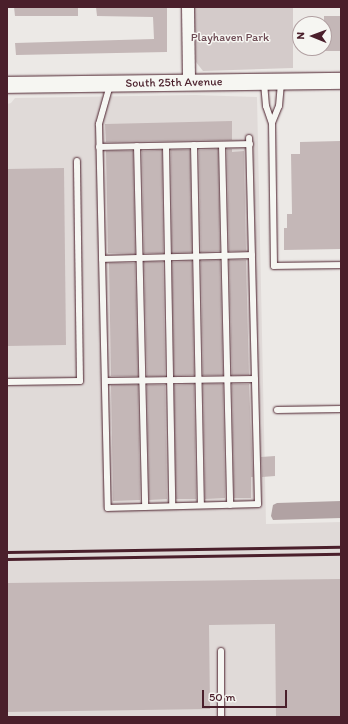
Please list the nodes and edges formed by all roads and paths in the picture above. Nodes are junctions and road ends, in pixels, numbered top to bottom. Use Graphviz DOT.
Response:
graph roads {
  1 [pos="188,7"];
  2 [pos="282,81"];
  3 [pos="341,81"];
  4 [pos="189,82"];
  5 [pos="264,82"];
  6 [pos="110,83"];
  7 [pos="7,85"];
  8 [pos="272,123"];
  9 [pos="194,145"];
  10 [pos="222,145"];
  11 [pos="138,146"];
  12 [pos="166,146"];
  13 [pos="99,147"];
  14 [pos="77,161"];
  15 [pos="252,255"];
  16 [pos="196,256"];
  17 [pos="224,256"];
  18 [pos="168,257"];
  19 [pos="102,258"];
  20 [pos="140,258"];
  21 [pos="341,265"];
  22 [pos="255,379"];
  23 [pos="143,380"];
  24 [pos="170,380"];
  25 [pos="198,380"];
  26 [pos="227,380"];
  27 [pos="105,381"];
  28 [pos="7,382"];
  29 [pos="341,409"];
  30 [pos="277,410"];
  31 [pos="201,505"];
  32 [pos="230,505"];
  33 [pos="172,506"];
  34 [pos="146,507"];
  35 [pos="221,651"];
  36 [pos="221,717"];
  1 -- 4 [label="street"];
  2 -- 3 [label="main road, South 25th Avenue"];
  2 -- 5 [label="main road, South 25th Avenue"];
  2 -- 8 [label="lane"];
  4 -- 5 [label="main road, South 25th Avenue"];
  4 -- 6 [label="main road, South 25th Avenue"];
  5 -- 8 [label="lane"];
  6 -- 7 [label="main road, South 25th Avenue"];
  6 -- 13 [label="lane"];
  8 -- 21 [label="lane"];
  9 -- 10 [label="lane"];
  9 -- 12 [label="lane"];
  9 -- 16 [label="lane"];
  10 -- 15 [label="lane"];
  10 -- 17 [label="lane"];
  11 -- 12 [label="lane"];
  11 -- 13 [label="lane"];
  11 -- 20 [label="lane"];
  12 -- 18 [label="lane"];
  13 -- 19 [label="lane"];
  14 -- 28 [label="lane"];
  15 -- 17 [label="lane"];
  15 -- 22 [label="lane"];
  16 -- 17 [label="lane"];
  16 -- 18 [label="lane"];
  16 -- 25 [label="lane"];
  17 -- 26 [label="lane"];
  18 -- 20 [label="lane"];
  18 -- 24 [label="lane"];
  19 -- 20 [label="lane"];
  19 -- 27 [label="lane"];
  20 -- 23 [label="lane"];
  22 -- 26 [label="lane"];
  22 -- 32 [label="lane"];
  23 -- 24 [label="lane"];
  23 -- 27 [label="lane"];
  23 -- 34 [label="lane"];
  24 -- 25 [label="lane"];
  24 -- 33 [label="lane"];
  25 -- 26 [label="lane"];
  25 -- 31 [label="lane"];
  26 -- 32 [label="lane"];
  27 -- 34 [label="lane"];
  29 -- 30 [label="lane"];
  31 -- 32 [label="lane"];
  31 -- 33 [label="lane"];
  33 -- 34 [label="lane"];
  35 -- 36 [label="lane"];
}
